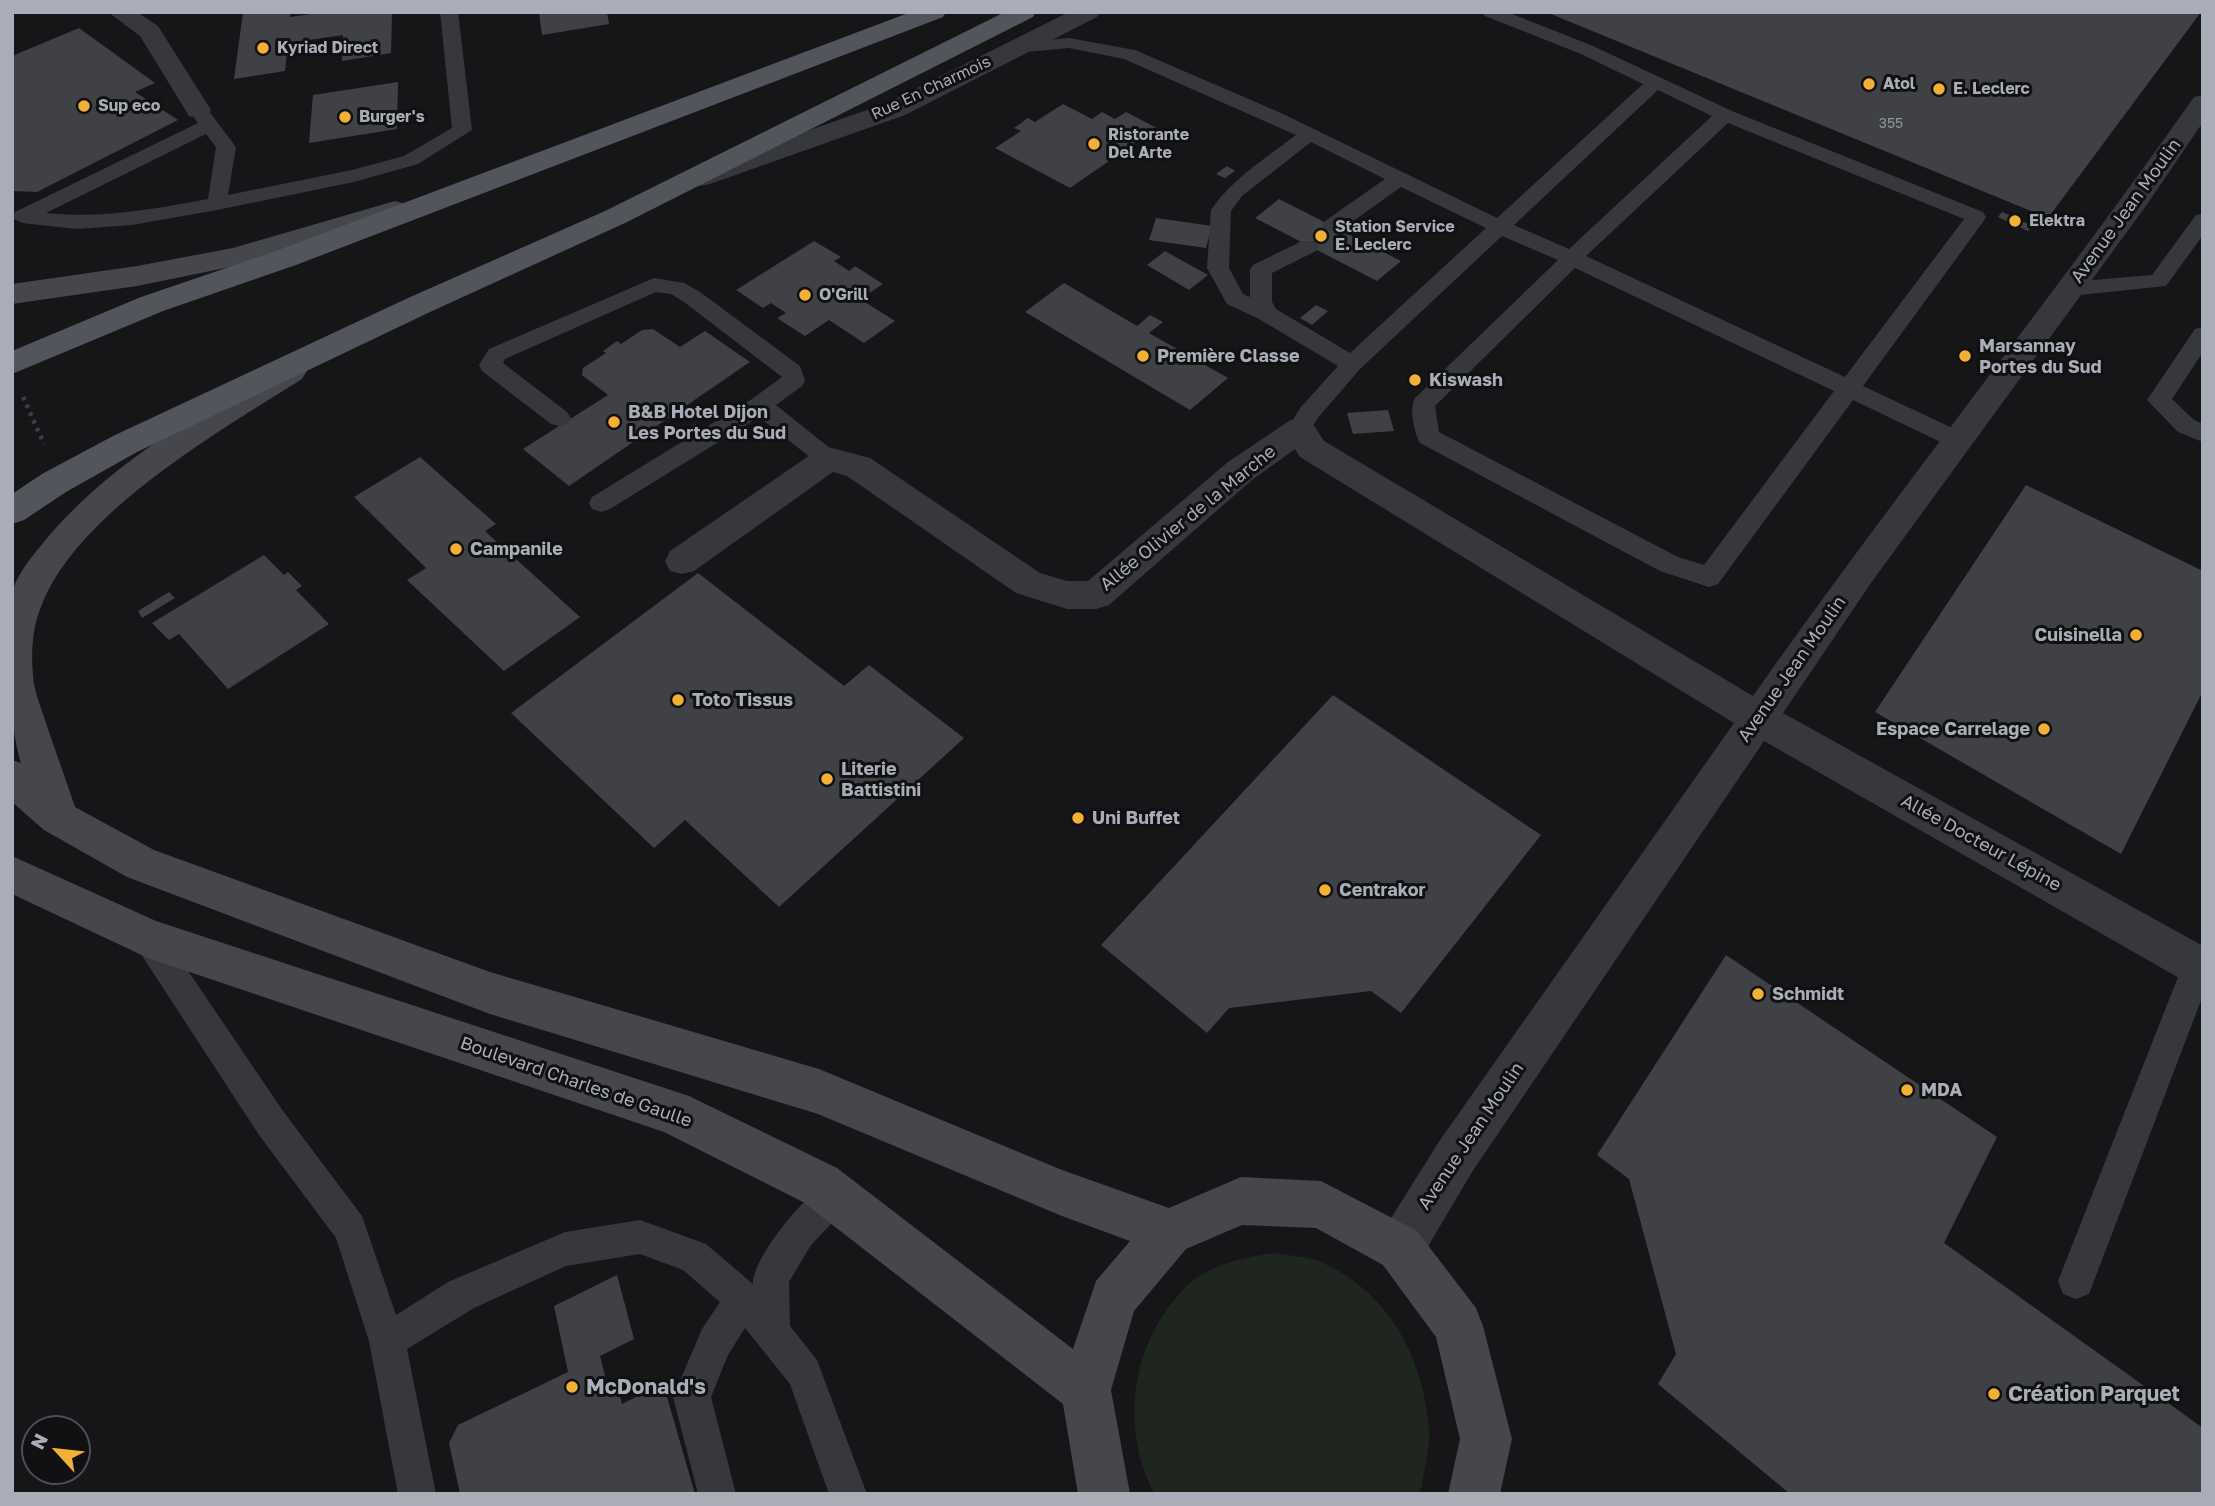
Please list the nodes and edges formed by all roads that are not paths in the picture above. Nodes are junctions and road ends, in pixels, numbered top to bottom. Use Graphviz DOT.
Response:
graph roads {
  1 [pos="120,12"];
  2 [pos="449,12"];
  3 [pos="934,12"];
  4 [pos="1024,12"];
  5 [pos="1088,12"];
  6 [pos="1491,12"];
  7 [pos="1015,48"];
  8 [pos="1656,82"];
  9 [pos="2203,103"];
  10 [pos="1724,115"];
  11 [pos="203,117"];
  12 [pos="1308,135"];
  13 [pos="1399,178"];
  14 [pos="691,181"];
  15 [pos="464,189"];
  16 [pos="216,204"];
  17 [pos="18,217"];
  18 [pos="2203,220"];
  19 [pos="1332,226"];
  20 [pos="1502,228"];
  21 [pos="1309,246"];
  22 [pos="1572,258"];
  23 [pos="2070,289"];
  24 [pos="12,295"];
  25 [pos="1267,314"];
  26 [pos="2203,334"];
  27 [pos="327,348"];
  28 [pos="12,363"];
  29 [pos="1352,364"];
  30 [pos="1850,388"];
  31 [pos="760,405"];
  32 [pos="559,418"];
  33 [pos="1300,429"];
  34 [pos="2203,434"];
  35 [pos="1957,440"];
  36 [pos="828,459"];
  37 [pos="601,503"];
  38 [pos="12,511"];
  39 [pos="682,561"];
  40 [pos="1758,719"];
  41 [pos="12,776"];
  42 [pos="58,818"];
  43 [pos="12,874"];
  44 [pos="149,938"];
  45 [pos="2200,968"];
  46 [pos="834,1196"];
  47 [pos="1169,1232"];
  48 [pos="1400,1248"];
  49 [pos="2076,1281"];
  50 [pos="743,1298"];
  51 [pos="772,1332"];
  52 [pos="387,1341"];
  53 [pos="1086,1390"];
  54 [pos="417,1494"];
  55 [pos="717,1494"];
  56 [pos="848,1494"];
  57 [pos="1104,1494"];
  58 [pos="1474,1494"];
  1 -- 11 [label="street"];
  2 -- 16 [label="lane"];
  3 -- 15 [label="main road"];
  4 -- 14 [label="main road"];
  5 -- 7 [label="street, Rue En Charmois"];
  6 -- 8 [label="lane"];
  7 -- 12 [label="lane"];
  7 -- 14 [label="street, Rue En Charmois"];
  8 -- 10 [label="lane"];
  8 -- 20 [label="lane, Allée Olivier de la Marche"];
  9 -- 23 [label="street, Avenue Jean Moulin"];
  10 -- 22 [label="lane"];
  10 -- 30 [label="lane"];
  11 -- 16 [label="lane"];
  11 -- 17 [label="lane"];
  12 -- 13 [label="lane"];
  12 -- 25 [label="lane"];
  13 -- 19 [label="lane"];
  13 -- 20 [label="lane"];
  14 -- 27 [label="main road"];
  15 -- 24 [label="street"];
  15 -- 28 [label="main road"];
  16 -- 17 [label="lane"];
  18 -- 23 [label="lane"];
  20 -- 22 [label="lane"];
  20 -- 29 [label="lane, Allée Olivier de la Marche"];
  21 -- 25 [label="lane"];
  22 -- 30 [label="lane"];
  22 -- 30 [label="lane"];
  23 -- 35 [label="street, Avenue Jean Moulin"];
  25 -- 29 [label="lane"];
  26 -- 34 [label="lane"];
  27 -- 38 [label="main road"];
  27 -- 42 [label="street"];
  29 -- 33 [label="lane, Allée Olivier de la Marche"];
  30 -- 35 [label="lane"];
  31 -- 32 [label="lane"];
  31 -- 36 [label="lane"];
  31 -- 37 [label="lane"];
  33 -- 36 [label="street, Allée Olivier de la Marche"];
  33 -- 40 [label="street"];
  35 -- 40 [label="street, Avenue Jean Moulin"];
  36 -- 39 [label="street"];
  40 -- 45 [label="street, Allée Docteur Lépine"];
  40 -- 48 [label="street, Avenue Jean Moulin"];
  41 -- 42 [label="street"];
  42 -- 47 [label="street"];
  43 -- 44 [label="street, Boulevard Charles de Gaulle"];
  44 -- 46 [label="street, Boulevard Charles de Gaulle"];
  44 -- 52 [label="lane"];
  45 -- 49 [label="lane"];
  46 -- 51 [label="lane"];
  46 -- 53 [label="street, Boulevard Charles de Gaulle"];
  47 -- 48 [label="street"];
  47 -- 53 [label="street"];
  48 -- 58 [label="street"];
  50 -- 51 [label="lane"];
  50 -- 52 [label="lane"];
  50 -- 55 [label="lane"];
  51 -- 56 [label="lane"];
  52 -- 54 [label="lane"];
  53 -- 57 [label="street"];
}
